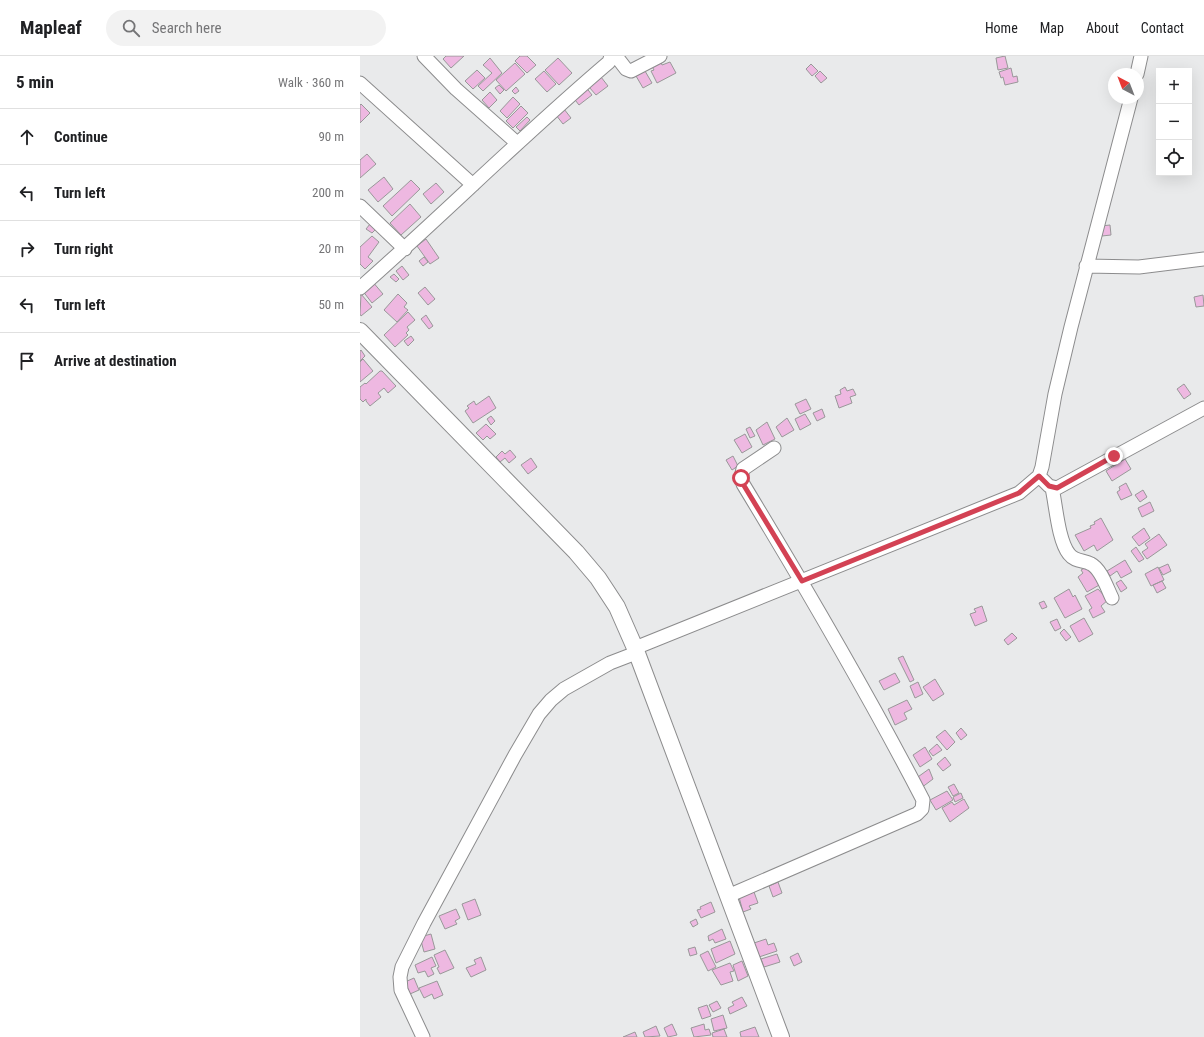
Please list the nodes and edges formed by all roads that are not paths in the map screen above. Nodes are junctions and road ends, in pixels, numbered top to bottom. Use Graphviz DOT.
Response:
graph roads {
  1 [pos="424,56"];
  2 [pos="611,56"];
  3 [pos="616,56"];
  4 [pos="660,56"];
  5 [pos="1141,56"];
  6 [pos="1138,68"];
  7 [pos="360,83"];
  8 [pos="1130,104"];
  9 [pos="518,143"];
  10 [pos="473,185"];
  11 [pos="360,206"];
  12 [pos="405,249"];
  13 [pos="1204,259"];
  14 [pos="1086,266"];
  15 [pos="360,288"];
  16 [pos="360,331"];
  17 [pos="1204,408"];
  18 [pos="774,448"];
  19 [pos="1039,476"];
  20 [pos="1052,488"];
  21 [pos="802,581"];
  22 [pos="1112,598"];
  23 [pos="635,650"];
  24 [pos="728,896"];
  25 [pos="423,1037"];
  26 [pos="781,1037"];
  1 -- 9 [label="street"];
  2 -- 9 [label="street"];
  3 -- 4 [label="street"];
  5 -- 6 [label="street"];
  7 -- 10 [label="street"];
  8 -- 14 [label="street"];
  9 -- 10 [label="street"];
  10 -- 12 [label="street"];
  11 -- 12 [label="street"];
  12 -- 15 [label="street"];
  13 -- 14 [label="street"];
  14 -- 19 [label="street"];
  16 -- 23 [label="main road"];
  17 -- 20 [label="street"];
  18 -- 21 [label="street"];
  19 -- 20 [label="street"];
  19 -- 21 [label="street"];
  20 -- 22 [label="street"];
  21 -- 23 [label="street"];
  21 -- 24 [label="street"];
  23 -- 24 [label="main road"];
  23 -- 25 [label="street"];
  24 -- 26 [label="main road"];
}
